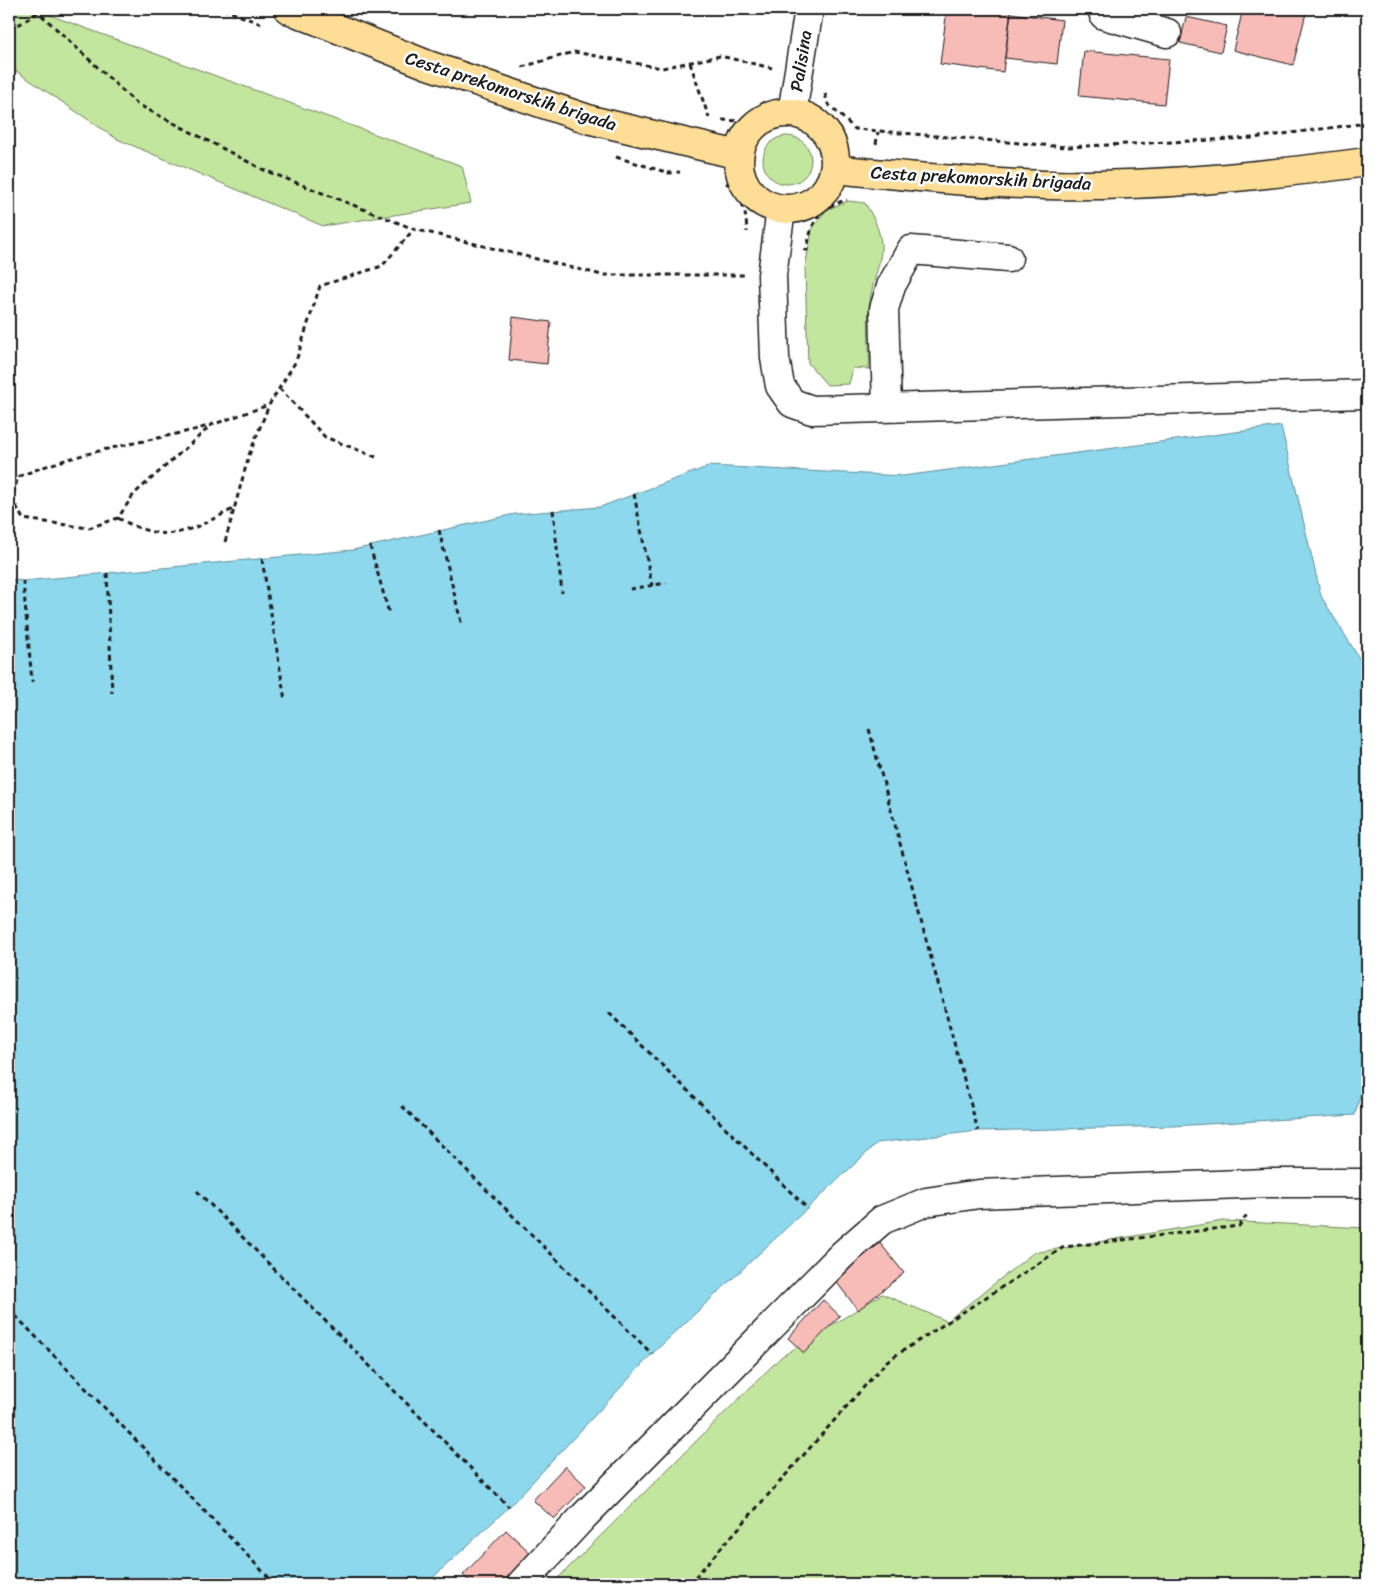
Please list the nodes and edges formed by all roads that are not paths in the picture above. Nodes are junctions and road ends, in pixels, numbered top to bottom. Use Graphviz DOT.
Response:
graph roads {
  1 [pos="288,9"];
  2 [pos="809,9"];
  3 [pos="1102,9"];
  4 [pos="1167,33"];
  5 [pos="792,113"];
  6 [pos="739,155"];
  7 [pos="1367,162"];
  8 [pos="834,170"];
  9 [pos="781,209"];
  10 [pos="1008,258"];
  11 [pos="1367,394"];
  12 [pos="887,407"];
  13 [pos="1361,1188"];
  14 [pos="521,1584"];
  1 -- 6 [label="main road, Cesta prekomorskih brigada"];
  2 -- 5 [label="street, Palisina"];
  3 -- 4 [label="street"];
  5 -- 6 [label="main road"];
  5 -- 8 [label="main road"];
  6 -- 9 [label="main road"];
  7 -- 8 [label="main road, Cesta prekomorskih brigada"];
  8 -- 9 [label="main road"];
  9 -- 12 [label="street"];
  10 -- 12 [label="street"];
  11 -- 12 [label="street"];
  13 -- 14 [label="street"];
}
